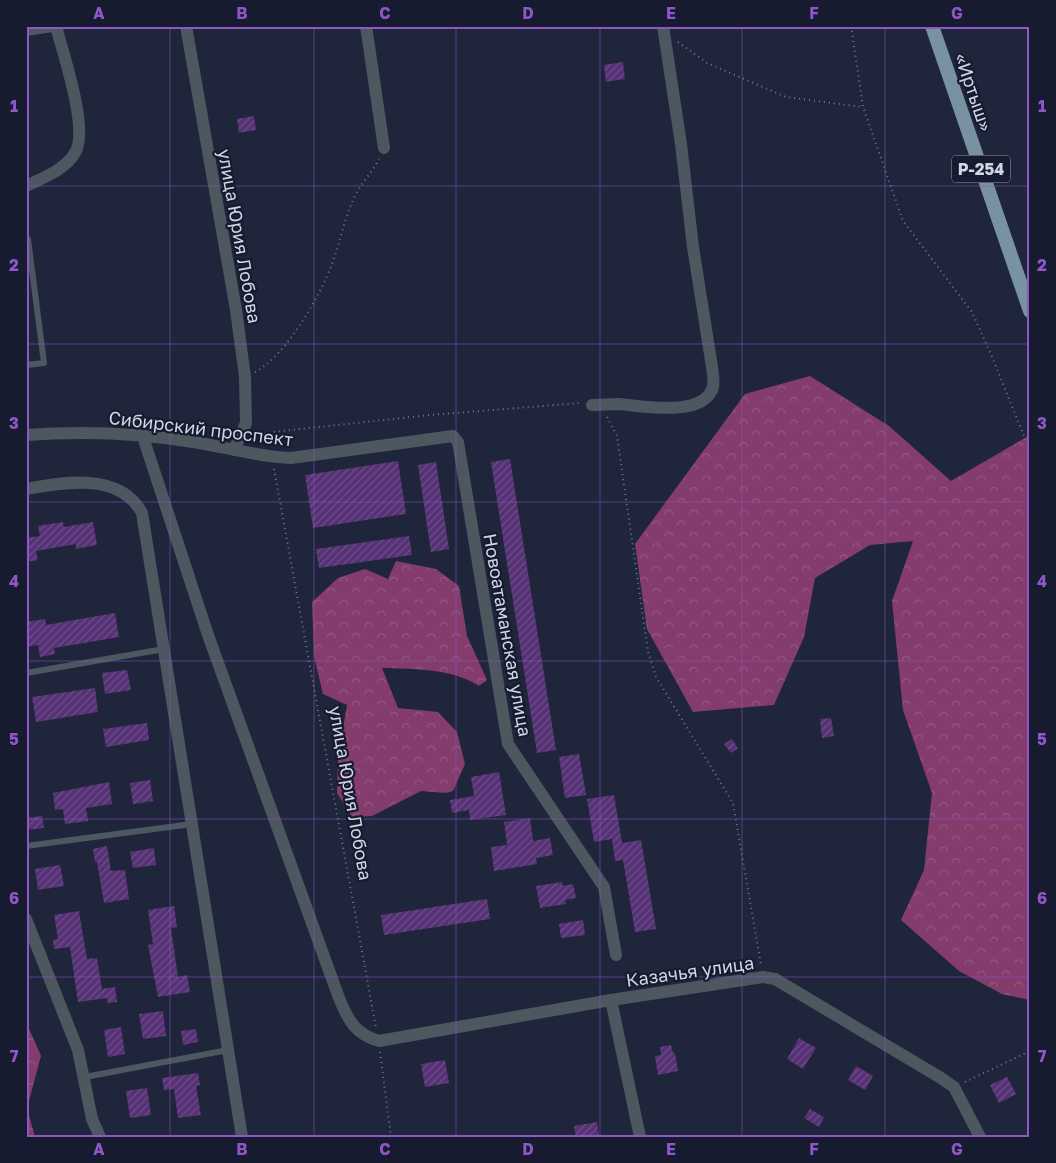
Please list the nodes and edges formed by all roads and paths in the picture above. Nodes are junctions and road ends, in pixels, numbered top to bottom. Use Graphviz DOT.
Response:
graph roads {
  1 [pos="52,26"];
  2 [pos="56,26"];
  3 [pos="186,26"];
  4 [pos="366,26"];
  5 [pos="851,26"];
  6 [pos="932,26"];
  7 [pos="663,27"];
  8 [pos="26,30"];
  9 [pos="863,107"];
  10 [pos="384,148"];
  11 [pos="26,186"];
  12 [pos="26,240"];
  13 [pos="1030,311"];
  14 [pos="26,365"];
  15 [pos="245,377"];
  16 [pos="592,405"];
  17 [pos="26,435"];
  18 [pos="242,436"];
  19 [pos="143,437"];
  20 [pos="458,442"];
  21 [pos="234,450"];
  22 [pos="1030,451"];
  23 [pos="272,457"];
  24 [pos="26,489"];
  25 [pos="164,650"];
  26 [pos="26,673"];
  27 [pos="192,824"];
  28 [pos="26,846"];
  29 [pos="26,919"];
  30 [pos="616,956"];
  31 [pos="763,977"];
  32 [pos="611,1000"];
  33 [pos="379,1041"];
  34 [pos="228,1050"];
  35 [pos="1030,1051"];
  36 [pos="85,1077"];
  37 [pos="954,1087"];
  38 [pos="100,1137"];
  39 [pos="242,1137"];
  40 [pos="391,1137"];
  41 [pos="640,1137"];
  42 [pos="980,1137"];
  1 -- 8 [label="street"];
  2 -- 11 [label="street"];
  3 -- 15 [label="street, улица Юрия Лобова"];
  4 -- 10 [label="street"];
  5 -- 9 [label="path"];
  6 -- 13 [label="highway, «Иртыш» / Р-254"];
  7 -- 9 [label="path"];
  7 -- 16 [label="street"];
  9 -- 22 [label="path"];
  10 -- 15 [label="path"];
  12 -- 14 [label="lane"];
  15 -- 18 [label="street, улица Юрия Лобова"];
  16 -- 18 [label="path, Сибирский проспект"];
  16 -- 31 [label="path"];
  17 -- 19 [label="street, Сибирский проспект"];
  18 -- 21 [label="street, улица Юрия Лобова"];
  19 -- 21 [label="street, Сибирский проспект"];
  19 -- 33 [label="street"];
  20 -- 23 [label="street, Сибирский проспект"];
  20 -- 30 [label="street, Новоатаманская улица"];
  21 -- 23 [label="street, Сибирский проспект"];
  23 -- 33 [label="path, улица Юрия Лобова"];
  24 -- 25 [label="street"];
  25 -- 26 [label="lane"];
  25 -- 27 [label="street"];
  27 -- 28 [label="lane"];
  27 -- 34 [label="street"];
  29 -- 36 [label="street"];
  31 -- 32 [label="street, Казачья улица"];
  31 -- 37 [label="street, Казачья улица"];
  32 -- 33 [label="street, Казачья улица"];
  32 -- 41 [label="street"];
  33 -- 40 [label="path, улица Юрия Лобова"];
  34 -- 36 [label="lane"];
  34 -- 39 [label="street"];
  35 -- 37 [label="path"];
  36 -- 38 [label="street"];
  37 -- 42 [label="street, Казачья улица"];
}
